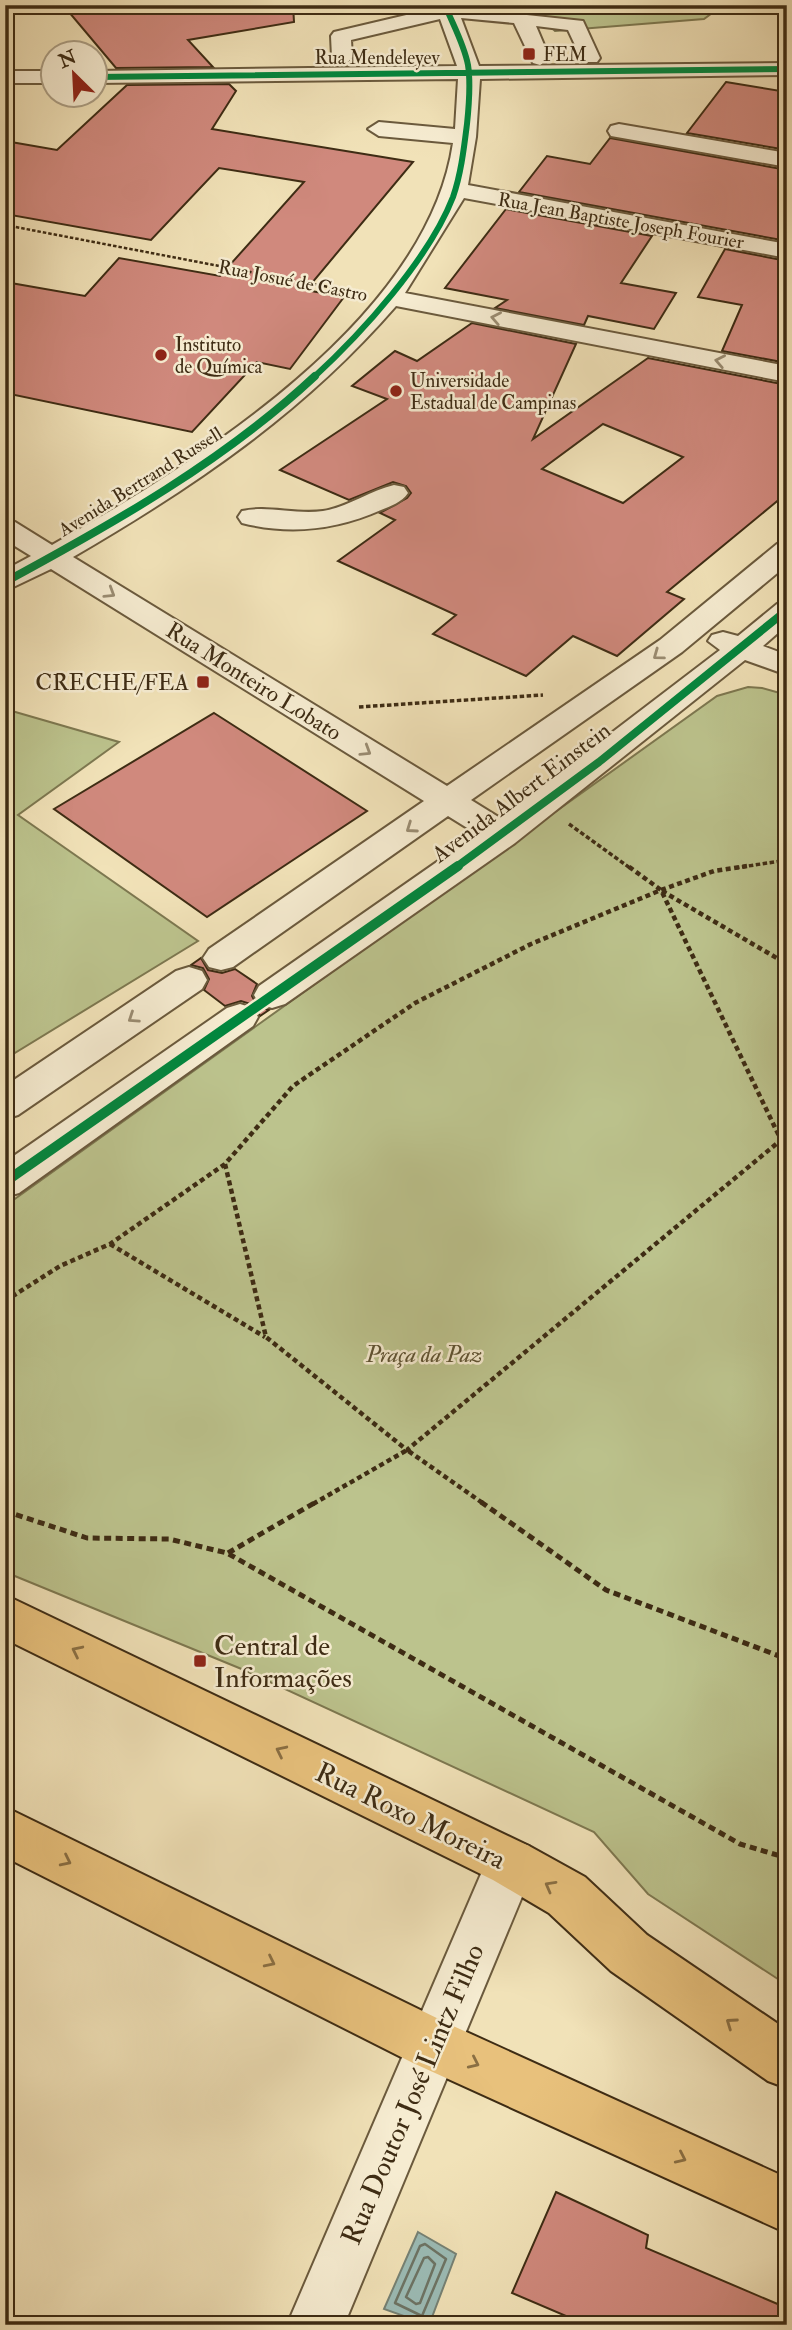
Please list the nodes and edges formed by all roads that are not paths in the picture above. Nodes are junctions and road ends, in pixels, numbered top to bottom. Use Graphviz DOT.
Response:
graph roads {
  1 [pos="446,8"];
  2 [pos="522,18"];
  3 [pos="226,51"];
  4 [pos="342,57"];
  5 [pos="590,58"];
  6 [pos="540,59"];
  7 [pos="787,69"];
  8 [pos="469,74"];
  9 [pos="220,76"];
  10 [pos="38,77"];
  11 [pos="108,77"];
  12 [pos="5,78"];
  13 [pos="379,129"];
  14 [pos="619,131"];
  15 [pos="464,137"];
  16 [pos="787,160"];
  17 [pos="455,190"];
  18 [pos="787,251"];
  19 [pos="391,298"];
  20 [pos="787,374"];
  21 [pos="394,493"];
  22 [pos="253,517"];
  23 [pos="5,528"];
  24 [pos="787,551"];
  25 [pos="52,557"];
  26 [pos="5,582"];
  27 [pos="724,602"];
  28 [pos="783,619"];
  29 [pos="691,629"];
  30 [pos="742,649"];
  31 [pos="787,666"];
  32 [pos="449,802"];
  33 [pos="503,835"];
  34 [pos="221,958"];
  35 [pos="190,980"];
  36 [pos="272,995"];
  37 [pos="240,1017"];
  38 [pos="5,1105"];
  39 [pos="5,1182"];
  40 [pos="5,1616"];
  41 [pos="5,1831"];
  42 [pos="511,1863"];
  43 [pos="432,2044"];
  44 [pos="787,2062"];
  45 [pos="787,2206"];
  46 [pos="315,2325"];
  1 -- 2 [label="street"];
  1 -- 4 [label="street"];
  1 -- 8 [label="street, Avenida Bertrand Russell"];
  2 -- 5 [label="street"];
  2 -- 6 [label="street"];
  3 -- 9 [label="street"];
  7 -- 8 [label="street, Rua Mendeleyev"];
  8 -- 9 [label="street, Rua Mendeleyev"];
  8 -- 15 [label="street, Avenida Bertrand Russell"];
  9 -- 11 [label="street, Rua Mendeleyev"];
  10 -- 12 [label="street"];
  13 -- 15 [label="street"];
  14 -- 16 [label="street"];
  15 -- 17 [label="street, Avenida Bertrand Russell"];
  17 -- 18 [label="street, Rua Jean Baptiste Joseph Fourier"];
  17 -- 19 [label="street, Avenida Bertrand Russell"];
  20 -- 19 [label="street, Rua Josué de Castro, one-way"];
  19 -- 25 [label="street, Avenida Bertrand Russell"];
  21 -- 22 [label="street"];
  23 -- 25 [label="street, Rua Monteiro Lobato"];
  24 -- 27 [label="street, Avenida Albert Einstein"];
  25 -- 26 [label="street, Avenida Bertrand Russell"];
  25 -- 32 [label="street, Rua Monteiro Lobato, one-way"];
  27 -- 28 [label="street"];
  27 -- 29 [label="street, Avenida Albert Einstein"];
  28 -- 30 [label="street, Avenida Albert Einstein"];
  29 -- 30 [label="street"];
  29 -- 32 [label="street, Avenida Albert Einstein, one-way"];
  30 -- 31 [label="street"];
  30 -- 33 [label="street, Avenida Albert Einstein"];
  32 -- 33 [label="street, Rua Monteiro Lobato"];
  32 -- 34 [label="street, Avenida Albert Einstein, one-way"];
  33 -- 36 [label="street, Avenida Albert Einstein"];
  35 -- 38 [label="street, one-way"];
  37 -- 39 [label="street"];
  42 -- 40 [label="main road, Rua Roxo Moreira, one-way"];
  41 -- 43 [label="main road, one-way"];
  42 -- 43 [label="street, Rua Doutor José Lintz Filho"];
  44 -- 42 [label="main road, Rua Roxo Moreira, one-way"];
  43 -- 45 [label="main road, one-way"];
  43 -- 46 [label="street, Rua Doutor José Lintz Filho"];
}
